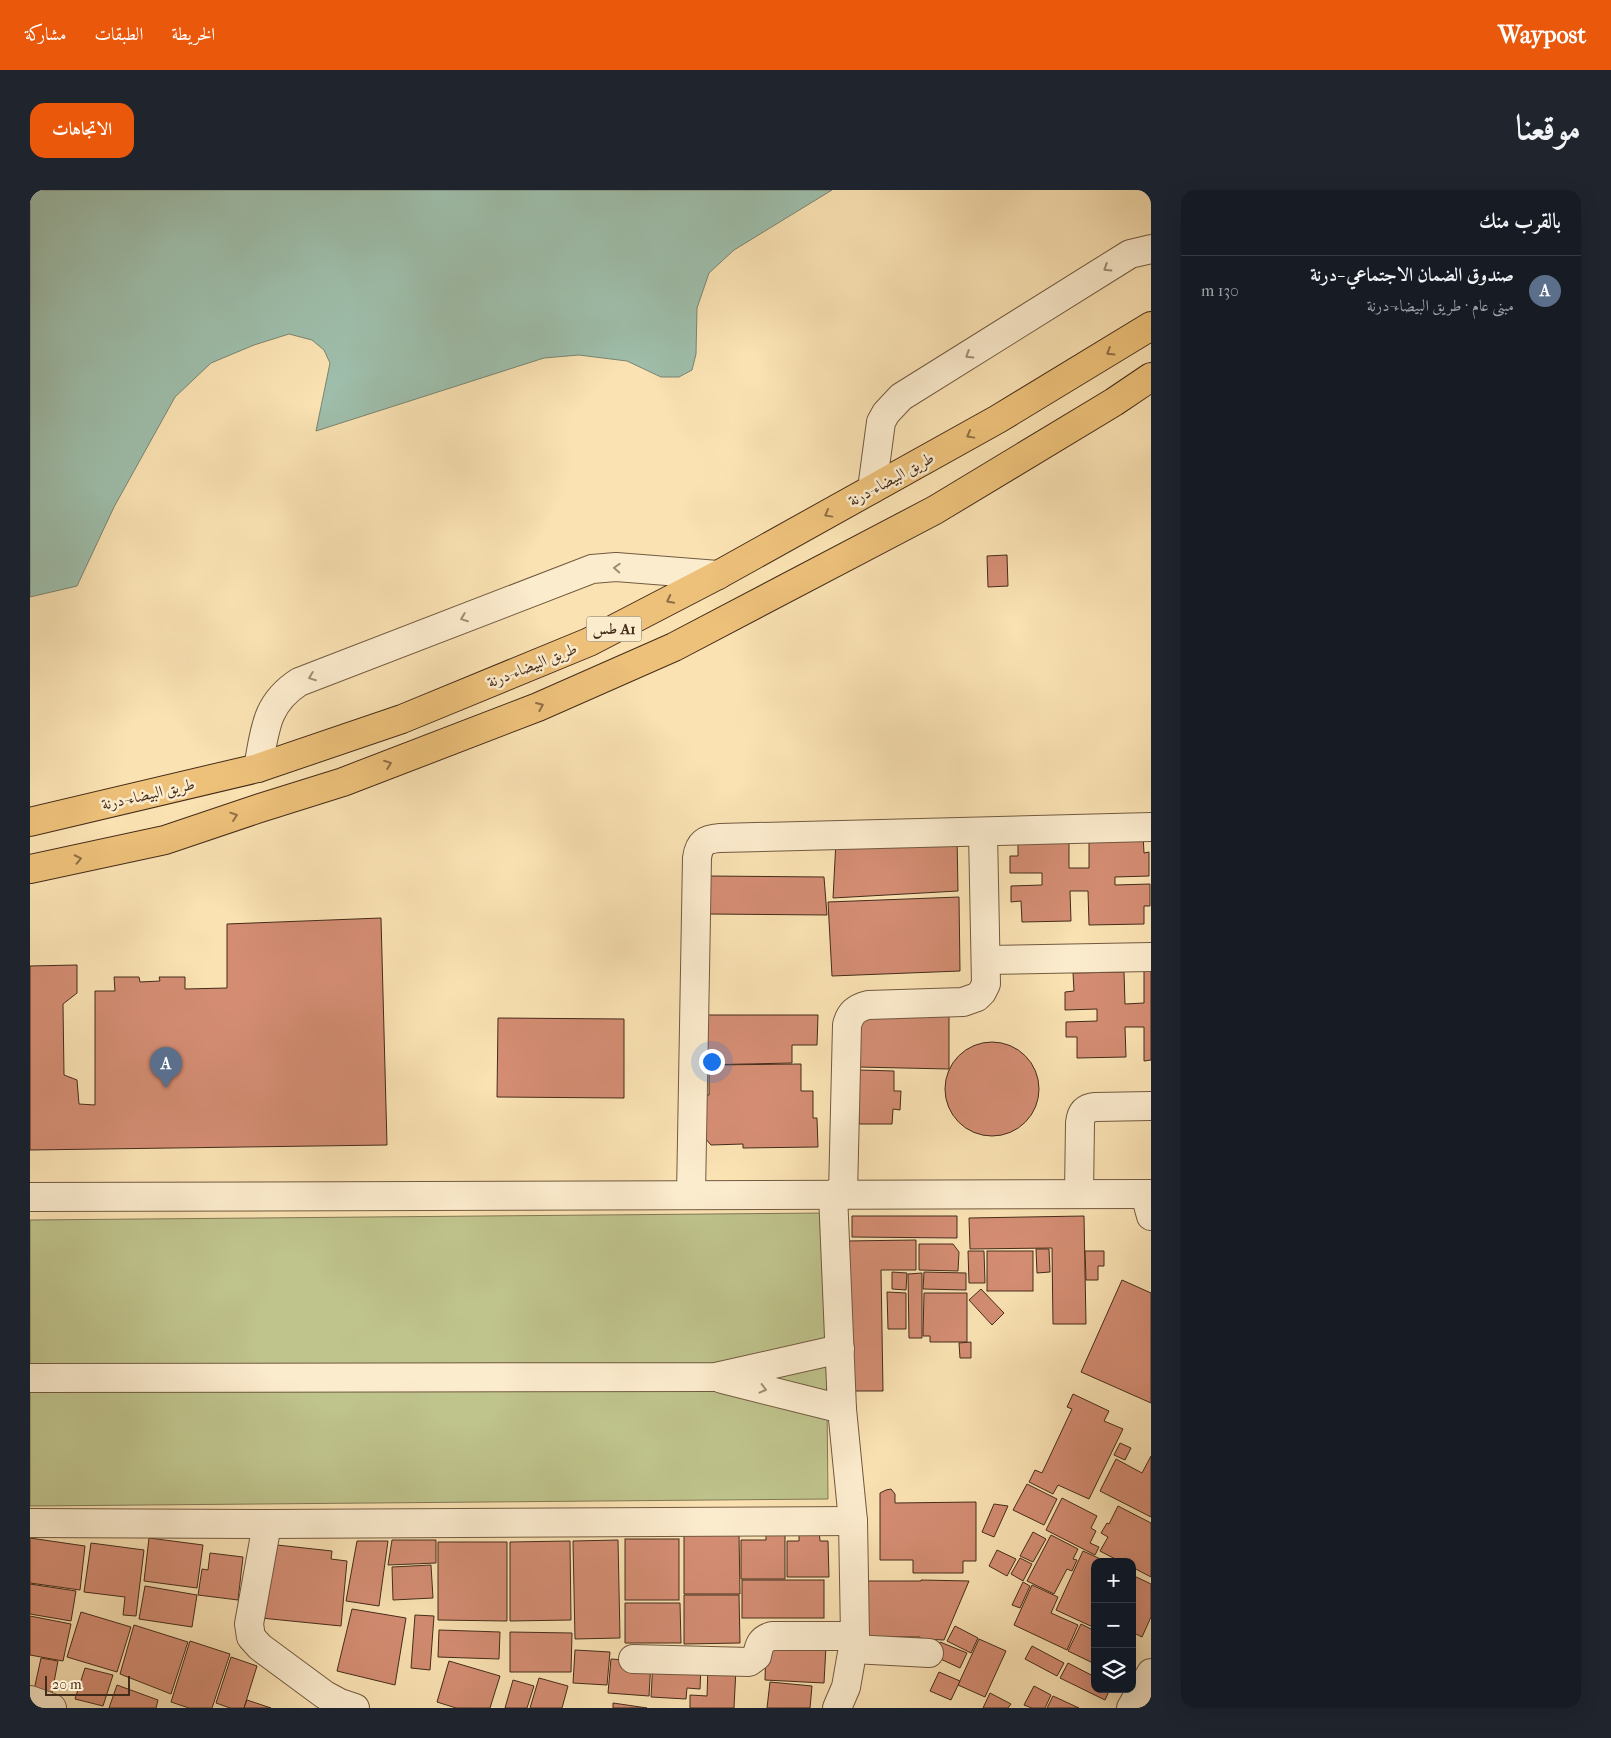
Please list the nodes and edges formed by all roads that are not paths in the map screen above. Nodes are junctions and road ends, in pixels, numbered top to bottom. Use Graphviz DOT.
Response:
graph roads {
  1 [pos="1151,248"];
  2 [pos="1151,326"];
  3 [pos="1151,377"];
  4 [pos="872,489"];
  5 [pos="718,575"];
  6 [pos="258,768"];
  7 [pos="30,822"];
  8 [pos="1151,827"];
  9 [pos="983,832"];
  10 [pos="30,869"];
  11 [pos="1151,957"];
  12 [pos="986,960"];
  13 [pos="1151,1106"];
  14 [pos="838,1194"];
  15 [pos="1079,1194"];
  16 [pos="691,1195"];
  17 [pos="30,1197"];
  18 [pos="1149,1201"];
  19 [pos="840,1349"];
  20 [pos="716,1377"];
  21 [pos="30,1378"];
  22 [pos="842,1409"];
  23 [pos="853,1521"];
  24 [pos="30,1523"];
  25 [pos="267,1524"];
  26 [pos="854,1643"];
  27 [pos="929,1654"];
  28 [pos="633,1659"];
  29 [pos="1151,1675"];
  30 [pos="30,1700"];
  31 [pos="322,1702"];
  32 [pos="52,1708"];
  33 [pos="355,1708"];
  34 [pos="838,1708"];
  35 [pos="1131,1708"];
  1 -- 4 [label="street, one-way"];
  2 -- 4 [label="highway, طريق البيضاء-درنة / طس A1, one-way"];
  10 -- 3 [label="highway, طس A1, one-way"];
  4 -- 5 [label="highway, طريق البيضاء-درنة / طس A1, one-way"];
  5 -- 6 [label="highway, طريق البيضاء-درنة / طس A1, one-way"];
  5 -- 6 [label="street, one-way"];
  6 -- 7 [label="highway, طريق البيضاء-درنة / طس A1"];
  8 -- 9 [label="street"];
  9 -- 12 [label="street"];
  9 -- 16 [label="street"];
  11 -- 12 [label="street"];
  12 -- 14 [label="street"];
  13 -- 15 [label="street"];
  14 -- 15 [label="street"];
  14 -- 16 [label="street"];
  14 -- 19 [label="street"];
  15 -- 18 [label="street"];
  16 -- 17 [label="street"];
  19 -- 20 [label="street"];
  19 -- 22 [label="street"];
  20 -- 21 [label="street"];
  20 -- 22 [label="street, one-way"];
  22 -- 23 [label="street"];
  23 -- 25 [label="street"];
  23 -- 26 [label="street"];
  24 -- 25 [label="street"];
  25 -- 31 [label="street"];
  26 -- 27 [label="street"];
  26 -- 28 [label="street"];
  26 -- 34 [label="street"];
  29 -- 35 [label="street"];
  30 -- 32 [label="street"];
  31 -- 33 [label="street"];
}
